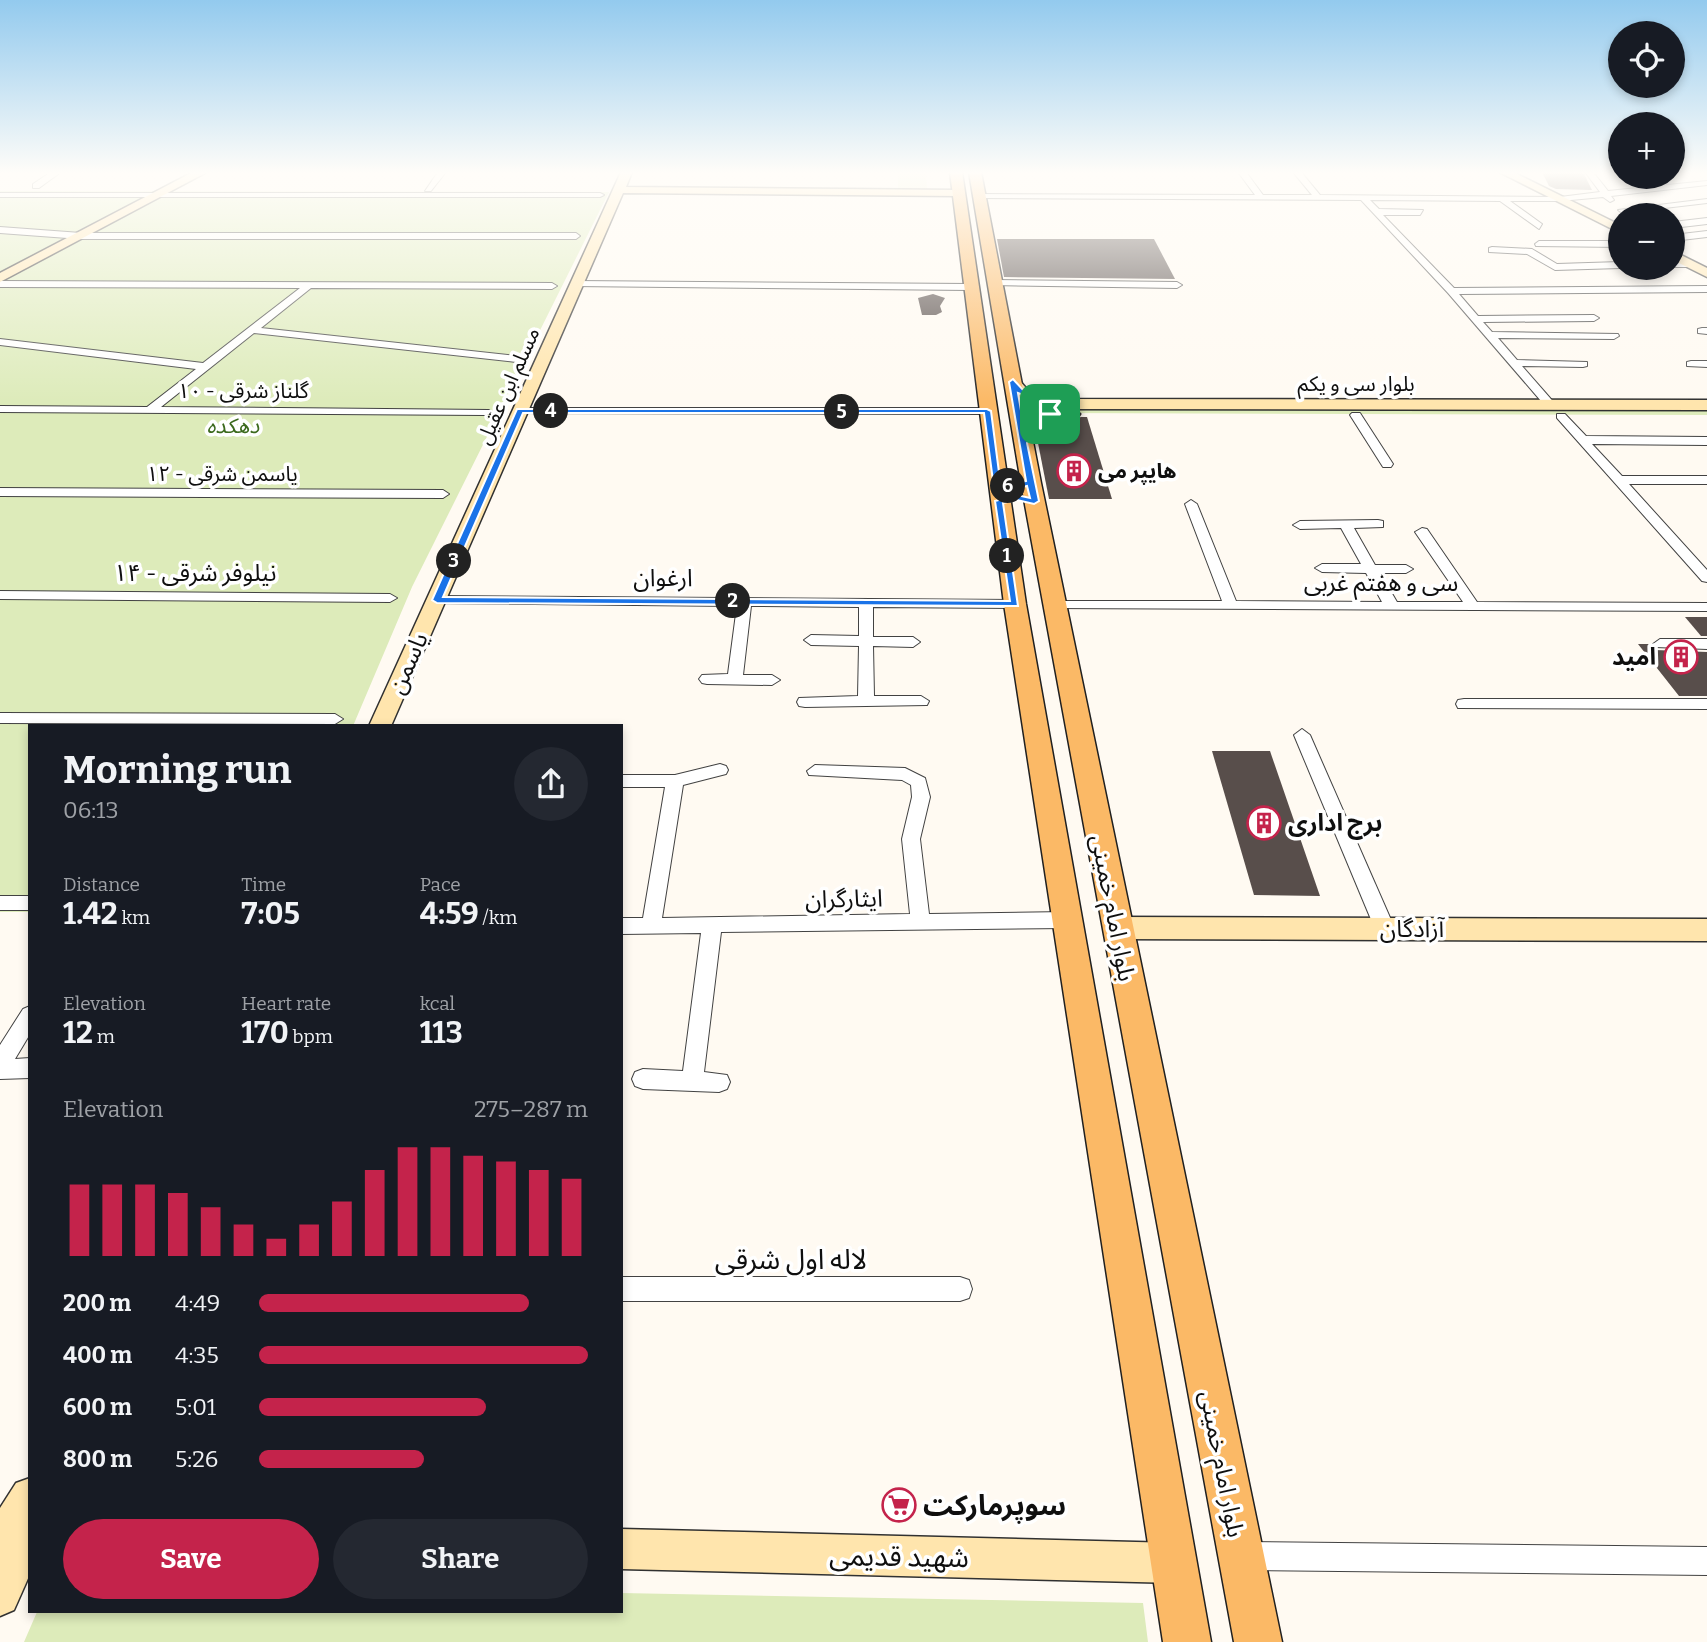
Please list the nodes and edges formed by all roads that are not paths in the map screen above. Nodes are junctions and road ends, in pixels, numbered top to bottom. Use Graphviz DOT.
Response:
graph roads {
  1 [pos="56,249"];
  2 [pos="592,249"];
  3 [pos="976,249"];
  4 [pos="1411,249"];
  5 [pos="1492,250"];
  6 [pos="1685,261"];
  7 [pos="1685,264"];
  8 [pos="1691,264"];
  9 [pos="1608,268"];
  10 [pos="1707,272"];
  11 [pos="0,278"];
  12 [pos="1634,282"];
  13 [pos="0,284"];
  14 [pos="576,284"];
  15 [pos="982,285"];
  16 [pos="1177,285"];
  17 [pos="308,286"];
  18 [pos="552,286"];
  19 [pos="1707,289"];
  20 [pos="1645,290"];
  21 [pos="1451,291"];
  22 [pos="1594,318"];
  23 [pos="1475,319"];
  24 [pos="254,330"];
  25 [pos="1489,335"];
  26 [pos="1614,335"];
  27 [pos="0,342"];
  28 [pos="516,359"];
  29 [pos="1513,363"];
  30 [pos="1583,364"];
  31 [pos="1691,364"];
  32 [pos="1707,364"];
  33 [pos="206,367"];
  34 [pos="1013,382"];
  35 [pos="1707,405"];
  36 [pos="0,409"];
  37 [pos="1050,409"];
  38 [pos="150,410"];
  39 [pos="520,411"];
  40 [pos="987,411"];
  41 [pos="1556,411"];
  42 [pos="485,412"];
  43 [pos="1356,415"];
  44 [pos="1707,417"];
  45 [pos="1583,440"];
  46 [pos="1707,441"];
  47 [pos="1024,443"];
  48 [pos="1387,464"];
  49 [pos="1620,480"];
  50 [pos="1707,480"];
  51 [pos="998,491"];
  52 [pos="0,492"];
  53 [pos="1032,492"];
  54 [pos="443,494"];
  55 [pos="1191,504"];
  56 [pos="1345,524"];
  57 [pos="1378,524"];
  58 [pos="1300,525"];
  59 [pos="1422,532"];
  60 [pos="1322,568"];
  61 [pos="1370,568"];
  62 [pos="1406,569"];
  63 [pos="1707,578"];
  64 [pos="0,595"];
  65 [pos="390,598"];
  66 [pos="437,600"];
  67 [pos="745,601"];
  68 [pos="866,602"];
  69 [pos="1015,604"];
  70 [pos="1055,605"];
  71 [pos="1231,606"];
  72 [pos="1392,606"];
  73 [pos="1473,606"];
  74 [pos="1707,607"];
  75 [pos="811,640"];
  76 [pos="866,641"];
  77 [pos="913,642"];
  78 [pos="1660,643"];
  79 [pos="1707,644"];
  80 [pos="707,679"];
  81 [pos="735,679"];
  82 [pos="772,680"];
  83 [pos="866,701"];
  84 [pos="922,701"];
  85 [pos="806,702"];
  86 [pos="1464,704"];
  87 [pos="1707,704"];
  88 [pos="0,718"];
  89 [pos="335,719"];
  90 [pos="381,724"];
  91 [pos="1302,735"];
  92 [pos="720,771"];
  93 [pos="815,771"];
  94 [pos="623,781"];
  95 [pos="675,781"];
  96 [pos="0,903"];
  97 [pos="28,903"];
  98 [pos="1067,920"];
  99 [pos="920,922"];
  100 [pos="712,925"];
  101 [pos="623,926"];
  102 [pos="650,926"];
  103 [pos="1117,928"];
  104 [pos="1385,929"];
  105 [pos="1707,930"];
  106 [pos="28,1018"];
  107 [pos="0,1067"];
  108 [pos="28,1068"];
  109 [pos="643,1079"];
  110 [pos="692,1081"];
  111 [pos="719,1082"];
  112 [pos="623,1289"];
  113 [pos="960,1289"];
  114 [pos="17,1529"];
  115 [pos="623,1549"];
  116 [pos="1240,1556"];
  117 [pos="1707,1561"];
  118 [pos="1176,1563"];
  119 [pos="0,1596"];
  120 [pos="1187,1642"];
  121 [pos="1258,1642"];
  1 -- 11 [label="street"];
  2 -- 14 [label="street, مسلم ابن عقیل"];
  3 -- 15 [label="main road, بلوار امام خمینی"];
  4 -- 21 [label="street"];
  5 -- 9 [label="street"];
  6 -- 8 [label="street"];
  7 -- 8 [label="street"];
  8 -- 10 [label="street"];
  12 -- 20 [label="street"];
  13 -- 17 [label="street"];
  14 -- 15 [label="street"];
  14 -- 39 [label="street, مسلم ابن عقیل"];
  15 -- 16 [label="street"];
  15 -- 34 [label="main road, بلوار امام خمینی"];
  15 -- 40 [label="main road, بلوار امام خمینی"];
  17 -- 18 [label="street"];
  17 -- 24 [label="street"];
  19 -- 20 [label="street"];
  20 -- 21 [label="street"];
  21 -- 23 [label="street"];
  22 -- 23 [label="street"];
  23 -- 25 [label="street"];
  24 -- 28 [label="street"];
  24 -- 33 [label="street"];
  25 -- 26 [label="street"];
  25 -- 29 [label="street"];
  27 -- 33 [label="street"];
  29 -- 30 [label="street"];
  29 -- 41 [label="street"];
  31 -- 32 [label="street"];
  33 -- 38 [label="street"];
  34 -- 37 [label="street, بلوار سی و یکم"];
  34 -- 47 [label="main road, بلوار امام خمینی"];
  35 -- 41 [label="street, بلوار سی و یکم"];
  36 -- 38 [label="street, گلناز شرقی - ۱۰"];
  37 -- 41 [label="street, بلوار سی و یکم"];
  37 -- 43 [label="street, بلوار سی و یکم"];
  37 -- 47 [label="street"];
  38 -- 42 [label="street, گلناز شرقی - ۱۰"];
  39 -- 40 [label="street"];
  39 -- 66 [label="street, مسلم ابن عقیل"];
  40 -- 51 [label="main road, بلوار امام خمینی"];
  41 -- 43 [label="street, بلوار سی و یکم"];
  41 -- 44 [label="street, بلوار سی و یکم"];
  41 -- 45 [label="street"];
  43 -- 48 [label="street"];
  45 -- 46 [label="street"];
  45 -- 49 [label="street"];
  47 -- 53 [label="main road, بلوار امام خمینی"];
  49 -- 50 [label="street"];
  49 -- 63 [label="street"];
  51 -- 53 [label="main road"];
  51 -- 69 [label="main road, بلوار امام خمینی"];
  52 -- 54 [label="street, یاسمن شرقی - ۱۲"];
  53 -- 70 [label="main road, بلوار امام خمینی"];
  55 -- 71 [label="street"];
  56 -- 57 [label="street"];
  56 -- 58 [label="street"];
  56 -- 61 [label="street"];
  59 -- 73 [label="street"];
  60 -- 61 [label="street"];
  61 -- 62 [label="street"];
  61 -- 72 [label="street"];
  64 -- 65 [label="street, نیلوفر شرقی - ۱۴"];
  66 -- 67 [label="street, ارغوان"];
  66 -- 90 [label="street, یاسمن"];
  67 -- 68 [label="street, ارغوان"];
  67 -- 81 [label="street"];
  68 -- 69 [label="street, ارغوان"];
  68 -- 76 [label="street"];
  69 -- 98 [label="main road, بلوار امام خمینی"];
  70 -- 71 [label="street, سی و هفتم غربی"];
  70 -- 103 [label="main road, بلوار امام خمینی"];
  71 -- 72 [label="street, سی و هفتم غربی"];
  72 -- 73 [label="street, سی و هفتم غربی"];
  73 -- 74 [label="street, سی و هفتم غربی"];
  75 -- 76 [label="street"];
  76 -- 77 [label="street"];
  76 -- 83 [label="street"];
  78 -- 79 [label="street"];
  80 -- 81 [label="street"];
  81 -- 82 [label="street"];
  83 -- 84 [label="street"];
  83 -- 85 [label="street"];
  86 -- 87 [label="street"];
  88 -- 89 [label="street"];
  91 -- 104 [label="street"];
  92 -- 95 [label="street"];
  93 -- 99 [label="street"];
  94 -- 95 [label="street"];
  95 -- 102 [label="street"];
  96 -- 97 [label="street"];
  98 -- 99 [label="street, ایثارگران"];
  98 -- 118 [label="main road, بلوار امام خمینی"];
  99 -- 100 [label="street, ایثارگران"];
  100 -- 102 [label="street, ایثارگران"];
  100 -- 110 [label="street"];
  101 -- 102 [label="street, ایثارگران"];
  103 -- 104 [label="street, آزادگان"];
  103 -- 116 [label="main road, بلوار امام خمینی"];
  104 -- 105 [label="street, آزادگان"];
  106 -- 107 [label="street"];
  107 -- 108 [label="street"];
  109 -- 110 [label="street"];
  110 -- 111 [label="street"];
  112 -- 113 [label="street, لاله اول شرقی"];
  114 -- 119 [label="street"];
  115 -- 118 [label="street, شهید قدیمی"];
  116 -- 117 [label="street"];
  116 -- 121 [label="main road, بلوار امام خمینی"];
  118 -- 120 [label="main road, بلوار امام خمینی"];
}
